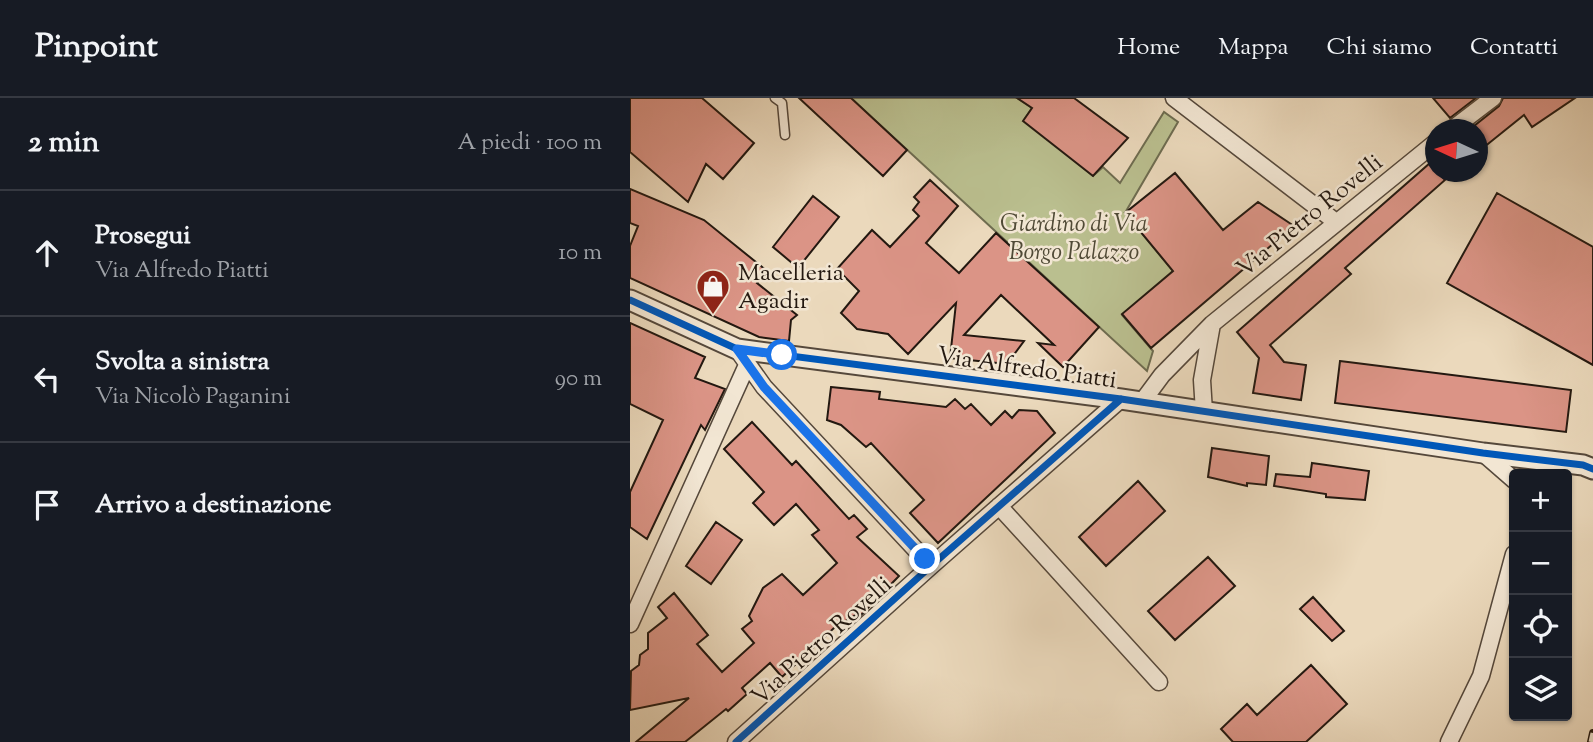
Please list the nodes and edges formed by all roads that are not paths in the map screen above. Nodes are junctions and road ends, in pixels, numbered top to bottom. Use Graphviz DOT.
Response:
graph roads {
  1 [pos="775,98"];
  2 [pos="1174,98"];
  3 [pos="1493,98"];
  4 [pos="1465,119"];
  5 [pos="785,135"];
  6 [pos="1425,151"];
  7 [pos="1336,222"];
  8 [pos="630,300"];
  9 [pos="1212,324"];
  10 [pos="742,357"];
  11 [pos="1121,399"];
  12 [pos="1142,402"];
  13 [pos="1204,412"];
  14 [pos="1483,453"];
  15 [pos="1581,470"];
  16 [pos="1509,476"];
  17 [pos="999,506"];
  18 [pos="931,566"];
  19 [pos="1509,572"];
  20 [pos="630,624"];
  21 [pos="1159,682"];
  22 [pos="736,742"];
  23 [pos="1449,742"];
  1 -- 5 [label="lane"];
  2 -- 7 [label="street"];
  3 -- 4 [label="street"];
  6 -- 7 [label="street, Via Pietro Rovelli"];
  7 -- 9 [label="street, Via Pietro Rovelli"];
  8 -- 10 [label="street, Via Alfredo Piatti"];
  9 -- 12 [label="street, Via Pietro Rovelli"];
  9 -- 13 [label="street"];
  10 -- 11 [label="street, Via Alfredo Piatti"];
  10 -- 18 [label="street"];
  10 -- 20 [label="street"];
  11 -- 12 [label="street, Via Alfredo Piatti"];
  11 -- 17 [label="street, Via Pietro Rovelli"];
  12 -- 13 [label="street, Via Alfredo Piatti"];
  13 -- 14 [label="street, Via Alfredo Piatti"];
  14 -- 15 [label="street, Via Alfredo Piatti"];
  14 -- 16 [label="street"];
  17 -- 18 [label="street, Via Pietro Rovelli"];
  17 -- 21 [label="street"];
  18 -- 22 [label="street, Via Pietro Rovelli"];
  19 -- 23 [label="street"];
}
